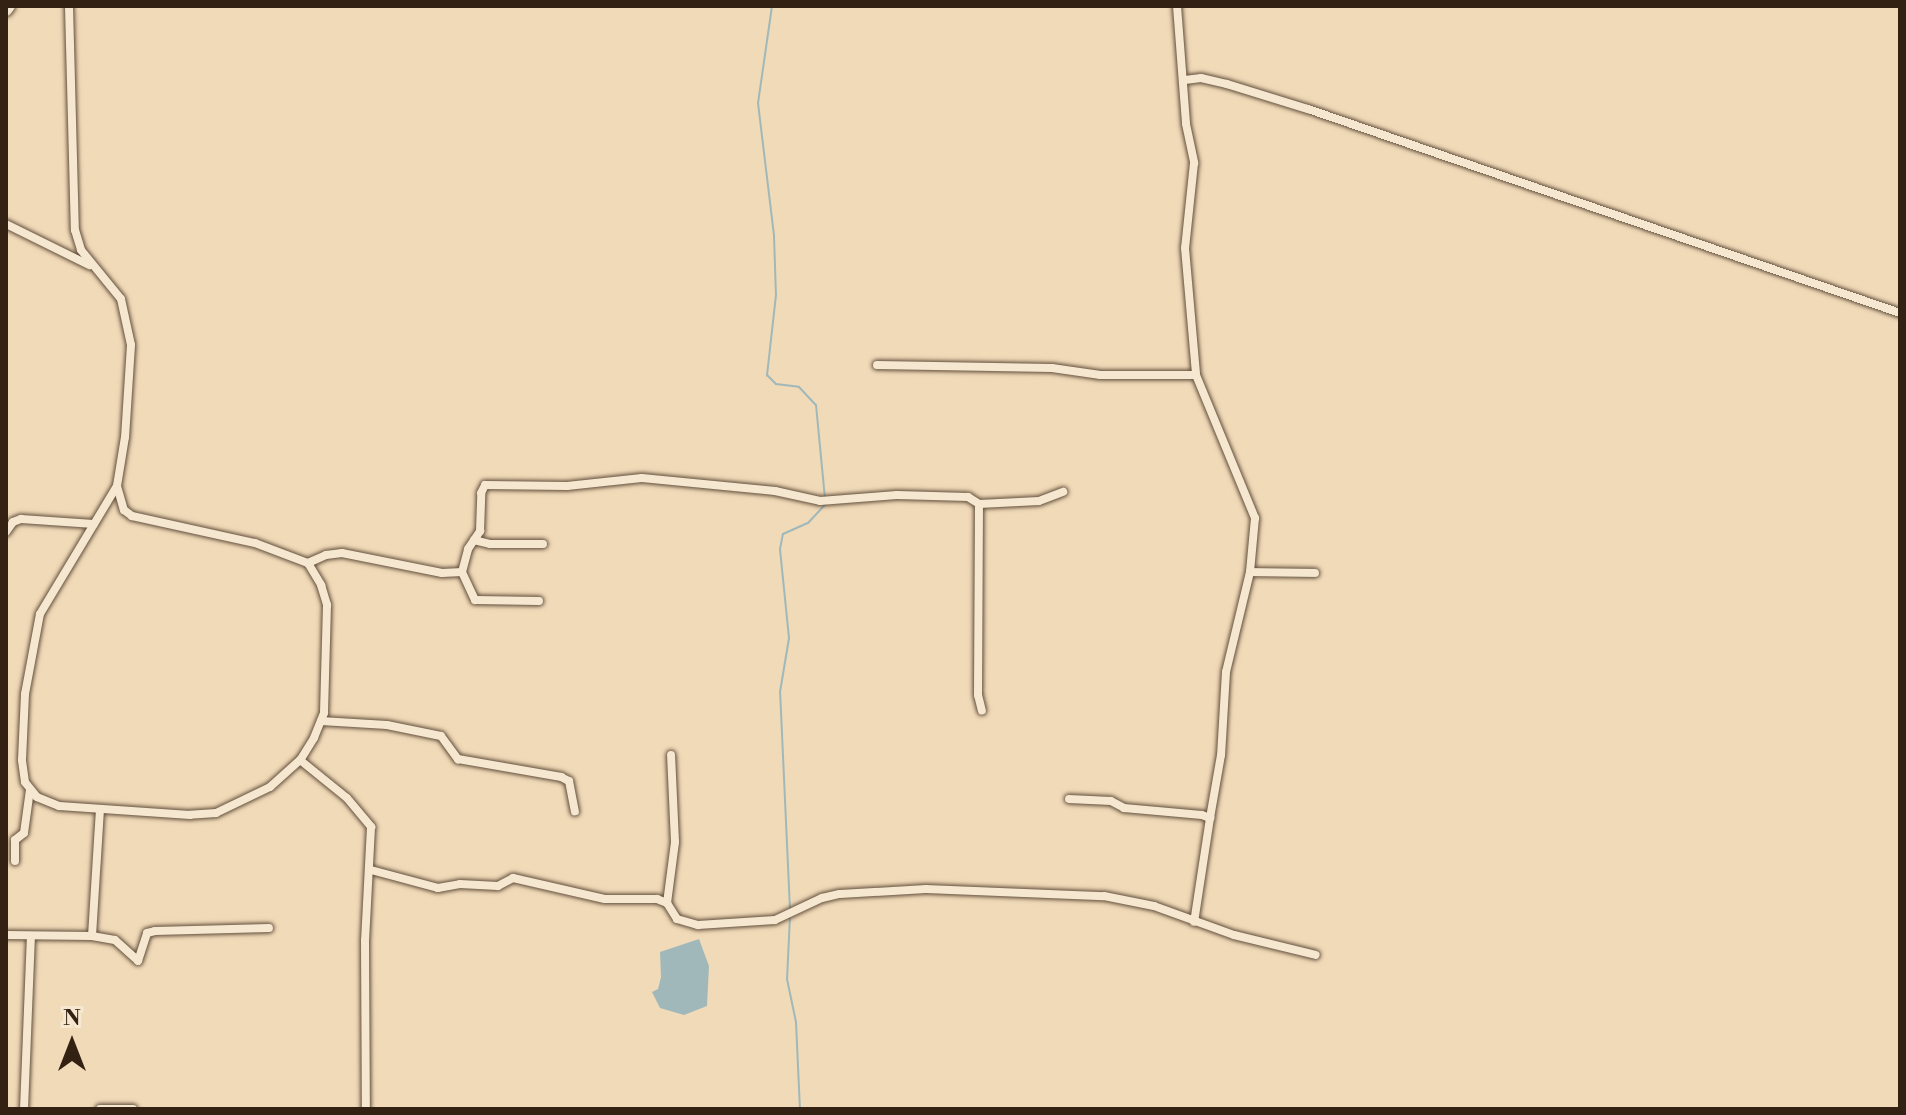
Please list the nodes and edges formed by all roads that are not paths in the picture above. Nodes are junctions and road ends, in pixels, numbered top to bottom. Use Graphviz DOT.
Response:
graph roads {
  1 [pos="69,6"];
  2 [pos="1177,6"];
  3 [pos="1185,80"];
  4 [pos="6,224"];
  5 [pos="93,267"];
  6 [pos="1900,313"];
  7 [pos="877,365"];
  8 [pos="1196,375"];
  9 [pos="117,486"];
  10 [pos="1063,492"];
  11 [pos="979,504"];
  12 [pos="94,524"];
  13 [pos="6,532"];
  14 [pos="474,540"];
  15 [pos="543,544"];
  16 [pos="308,563"];
  17 [pos="462,572"];
  18 [pos="1250,572"];
  19 [pos="1315,573"];
  20 [pos="539,601"];
  21 [pos="982,711"];
  22 [pos="321,721"];
  23 [pos="671,755"];
  24 [pos="300,760"];
  25 [pos="30,790"];
  26 [pos="1069,799"];
  27 [pos="100,809"];
  28 [pos="575,811"];
  29 [pos="1210,818"];
  30 [pos="15,861"];
  31 [pos="371,870"];
  32 [pos="667,903"];
  33 [pos="1194,922"];
  34 [pos="269,928"];
  35 [pos="6,935"];
  36 [pos="31,936"];
  37 [pos="92,936"];
  38 [pos="1316,955"];
  39 [pos="24,1109"];
  40 [pos="100,1109"];
  41 [pos="133,1109"];
  42 [pos="366,1109"];
  1 -- 5 [label="street"];
  2 -- 3 [label="street"];
  3 -- 6 [label="street"];
  3 -- 8 [label="street"];
  4 -- 5 [label="street"];
  5 -- 9 [label="street"];
  7 -- 8 [label="street"];
  8 -- 18 [label="street"];
  9 -- 12 [label="street"];
  9 -- 16 [label="street"];
  10 -- 11 [label="street"];
  11 -- 14 [label="street"];
  11 -- 21 [label="street"];
  12 -- 13 [label="street"];
  12 -- 25 [label="street"];
  14 -- 15 [label="street"];
  14 -- 17 [label="street"];
  16 -- 17 [label="street"];
  16 -- 22 [label="street"];
  17 -- 20 [label="street"];
  18 -- 19 [label="street"];
  18 -- 29 [label="street"];
  22 -- 24 [label="street"];
  22 -- 28 [label="street"];
  23 -- 32 [label="street"];
  24 -- 27 [label="street"];
  24 -- 31 [label="street"];
  25 -- 27 [label="street"];
  25 -- 30 [label="street"];
  26 -- 29 [label="street"];
  27 -- 37 [label="street"];
  29 -- 33 [label="street"];
  31 -- 32 [label="street"];
  31 -- 42 [label="street"];
  32 -- 33 [label="street"];
  33 -- 38 [label="street"];
  34 -- 37 [label="street"];
  35 -- 36 [label="street"];
  36 -- 37 [label="street"];
  36 -- 39 [label="street"];
  40 -- 41 [label="street"];
}
